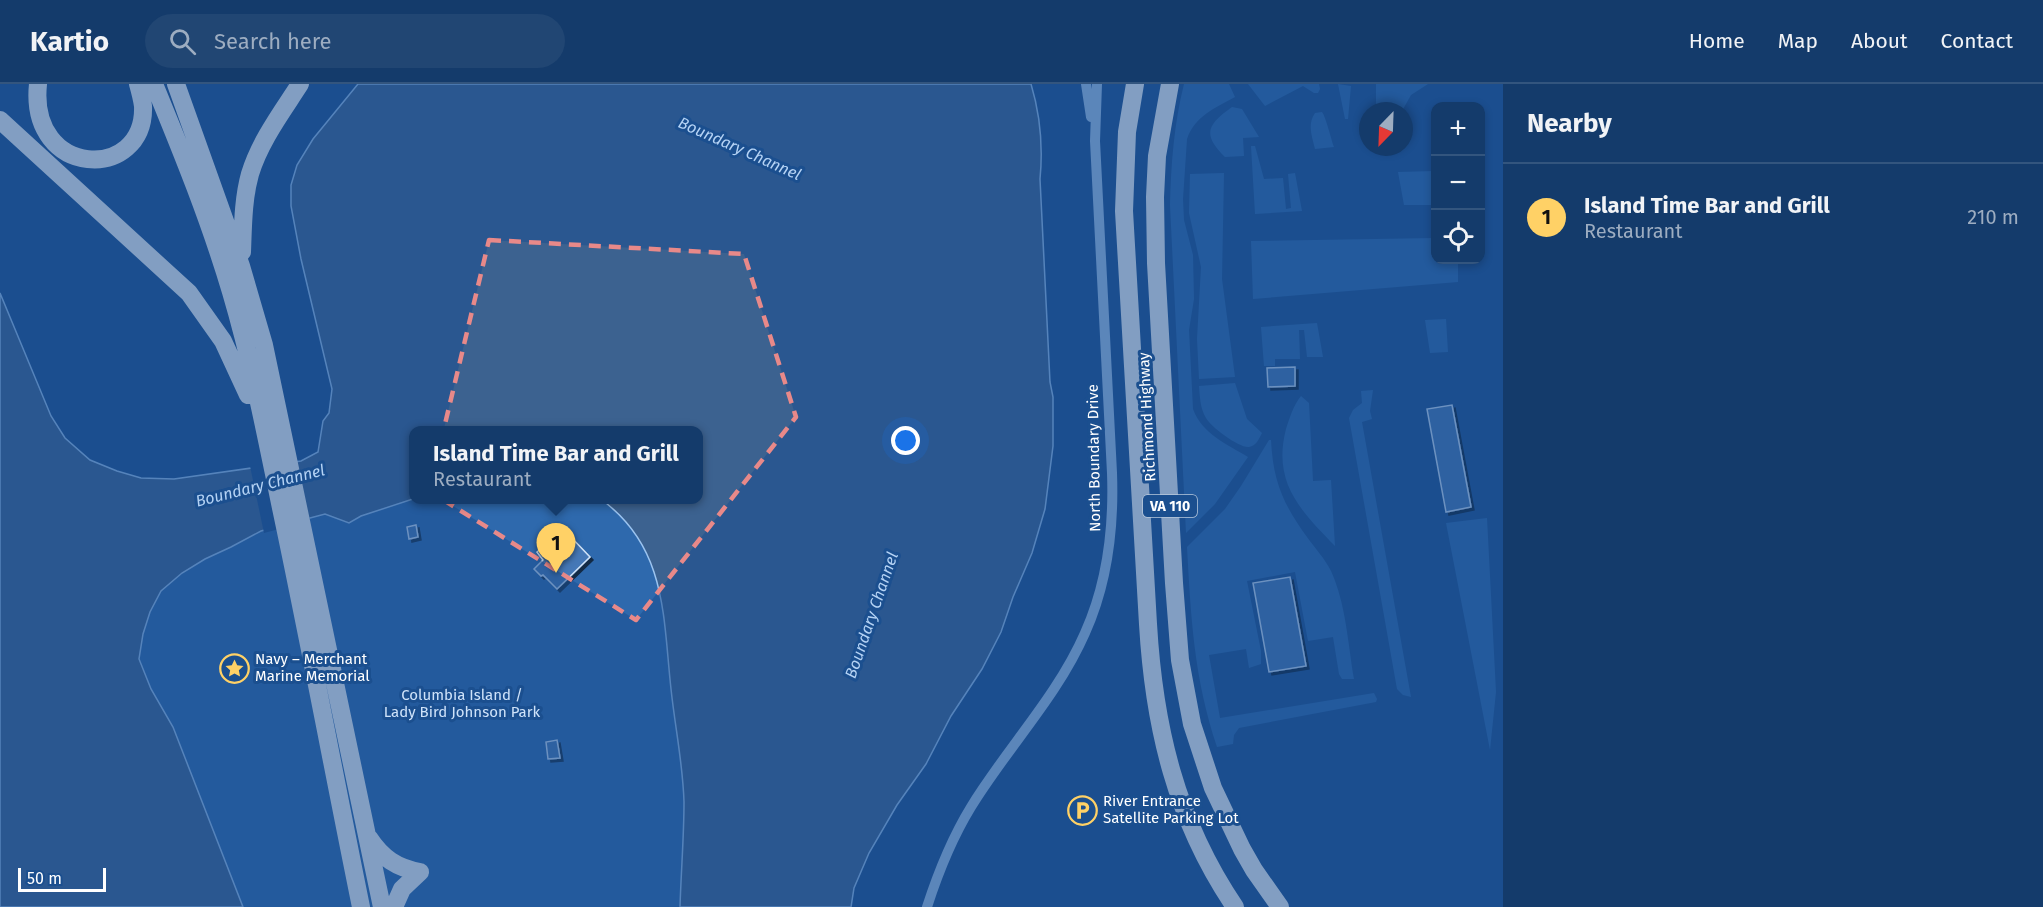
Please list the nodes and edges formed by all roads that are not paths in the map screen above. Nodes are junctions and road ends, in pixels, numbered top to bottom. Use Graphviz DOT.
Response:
graph roads {
  1 [pos="38,84"];
  2 [pos="138,84"];
  3 [pos="154,84"];
  4 [pos="176,84"];
  5 [pos="300,84"];
  6 [pos="1086,84"];
  7 [pos="1096,84"];
  8 [pos="1135,84"];
  9 [pos="1170,84"];
  10 [pos="0,120"];
  11 [pos="1095,141"];
  12 [pos="241,266"];
  13 [pos="270,415"];
  14 [pos="303,569"];
  15 [pos="366,834"];
  16 [pos="360,907"];
  17 [pos="382,907"];
  18 [pos="394,907"];
  19 [pos="927,907"];
  20 [pos="1234,907"];
  21 [pos="1280,907"];
  1 -- 2 [label="highway"];
  3 -- 13 [label="highway"];
  4 -- 12 [label="highway"];
  5 -- 12 [label="highway"];
  6 -- 11 [label="street, North Boundary Drive"];
  7 -- 11 [label="street, North Boundary Drive"];
  8 -- 20 [label="highway, Richmond Highway / VA 110"];
  9 -- 21 [label="highway, Richmond Highway / VA 110"];
  10 -- 13 [label="highway"];
  11 -- 19 [label="street, North Boundary Drive"];
  12 -- 13 [label="highway"];
  13 -- 14 [label="highway"];
  14 -- 15 [label="highway"];
  14 -- 16 [label="highway"];
  15 -- 17 [label="highway"];
  15 -- 18 [label="highway"];
}
